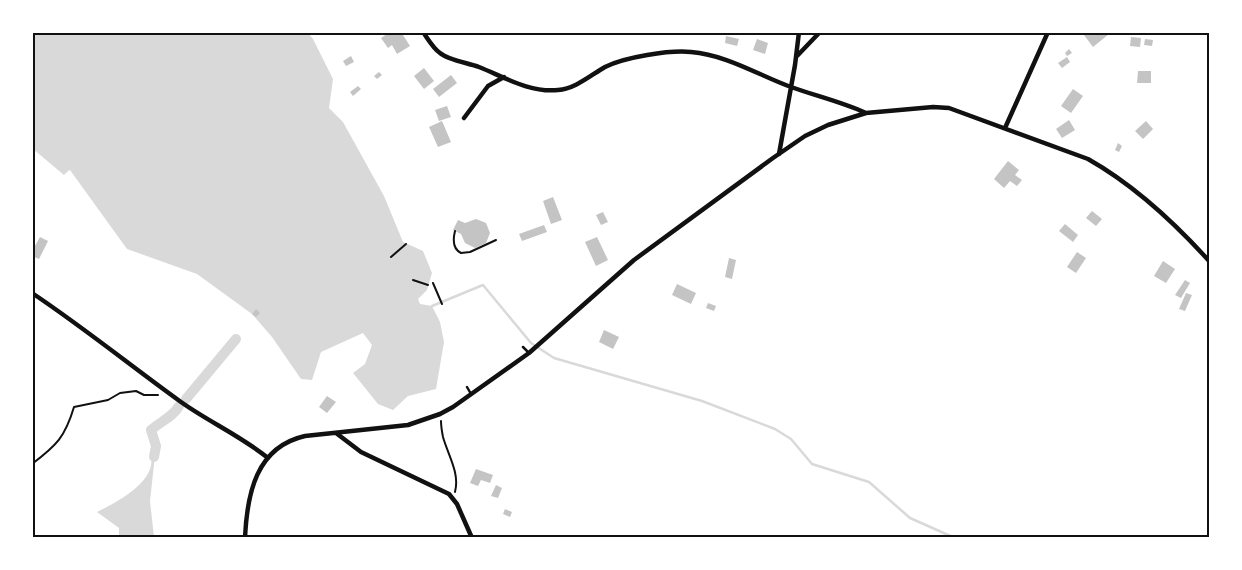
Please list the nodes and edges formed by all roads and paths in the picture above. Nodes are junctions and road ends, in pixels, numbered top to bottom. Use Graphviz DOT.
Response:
graph roads {
  1 [pos="423,32"];
  2 [pos="799,32"];
  3 [pos="820,32"];
  4 [pos="1048,32"];
  5 [pos="797,56"];
  6 [pos="504,77"];
  7 [pos="792,87"];
  8 [pos="866,113"];
  9 [pos="464,118"];
  10 [pos="1005,128"];
  11 [pos="779,154"];
  12 [pos="455,231"];
  13 [pos="496,240"];
  14 [pos="406,244"];
  15 [pos="391,257"];
  16 [pos="1210,262"];
  17 [pos="414,280"];
  18 [pos="433,283"];
  19 [pos="428,285"];
  20 [pos="32,293"];
  21 [pos="442,304"];
  22 [pos="523,347"];
  23 [pos="529,353"];
  24 [pos="467,387"];
  25 [pos="170,394"];
  26 [pos="472,395"];
  27 [pos="440,414"];
  28 [pos="336,433"];
  29 [pos="268,458"];
  30 [pos="32,464"];
  31 [pos="453,498"];
  32 [pos="245,538"];
  33 [pos="472,538"];
  1 -- 6 [label="street"];
  2 -- 5 [label="street"];
  3 -- 5 [label="street"];
  4 -- 10 [label="street"];
  5 -- 7 [label="street"];
  6 -- 7 [label="street"];
  6 -- 9 [label="street"];
  7 -- 8 [label="street"];
  7 -- 11 [label="street"];
  8 -- 10 [label="street"];
  8 -- 11 [label="street"];
  10 -- 16 [label="street"];
  11 -- 23 [label="street"];
  12 -- 13 [label="path"];
  14 -- 15 [label="path"];
  17 -- 19 [label="path"];
  18 -- 21 [label="path"];
  20 -- 25 [label="street"];
  22 -- 23 [label="lane"];
  23 -- 26 [label="street"];
  24 -- 26 [label="lane"];
  25 -- 29 [label="street"];
  25 -- 30 [label="path"];
  26 -- 27 [label="street"];
  27 -- 28 [label="street"];
  27 -- 31 [label="path"];
  28 -- 29 [label="street"];
  28 -- 31 [label="street"];
  29 -- 32 [label="street"];
  31 -- 33 [label="street"];
}
